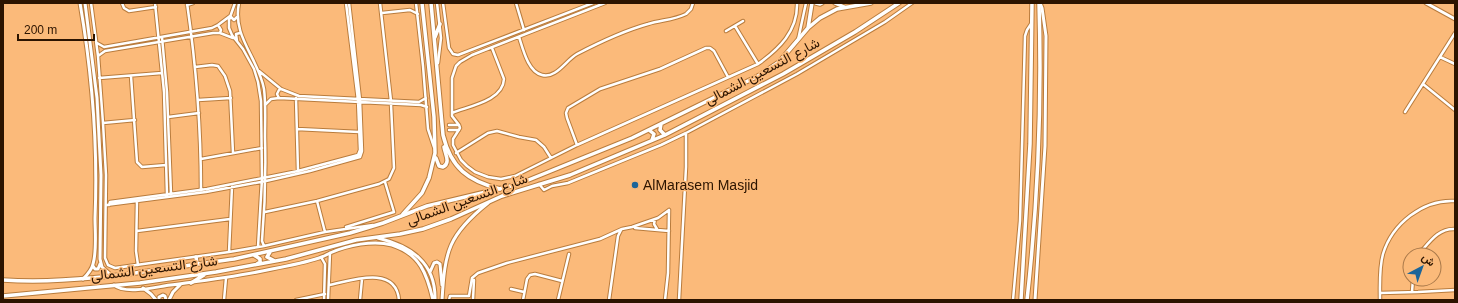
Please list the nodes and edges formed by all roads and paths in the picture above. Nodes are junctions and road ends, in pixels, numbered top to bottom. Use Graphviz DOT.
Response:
graph roads {
  1 [pos="80,3"];
  2 [pos="85,3"];
  3 [pos="91,3"];
  4 [pos="122,3"];
  5 [pos="155,3"];
  6 [pos="193,3"];
  7 [pos="235,3"];
  8 [pos="239,3"];
  9 [pos="347,3"];
  10 [pos="380,3"];
  11 [pos="416,3"];
  12 [pos="437,3"];
  13 [pos="443,3"];
  14 [pos="516,3"];
  15 [pos="593,3"];
  16 [pos="605,3"];
  17 [pos="693,3"];
  18 [pos="797,3"];
  19 [pos="806,3"];
  20 [pos="812,3"];
  21 [pos="816,3"];
  22 [pos="822,3"];
  23 [pos="835,3"];
  24 [pos="871,3"];
  25 [pos="899,3"];
  26 [pos="912,3"];
  27 [pos="1032,3"];
  28 [pos="1039,3"];
  29 [pos="1426,3"];
  30 [pos="187,4"];
  31 [pos="424,4"];
  32 [pos="430,4"];
  33 [pos="156,7"];
  34 [pos="844,7"];
  35 [pos="410,10"];
  36 [pos="382,13"];
  37 [pos="418,14"];
  38 [pos="230,16"];
  39 [pos="237,16"];
  40 [pos="1455,19"];
  41 [pos="743,21"];
  42 [pos="440,24"];
  43 [pos="1032,24"];
  44 [pos="218,25"];
  45 [pos="735,26"];
  46 [pos="808,28"];
  47 [pos="524,30"];
  48 [pos="726,31"];
  49 [pos="191,32"];
  50 [pos="220,33"];
  51 [pos="1455,33"];
  52 [pos="240,34"];
  53 [pos="192,36"];
  54 [pos="162,37"];
  55 [pos="519,37"];
  56 [pos="158,38"];
  57 [pos="234,38"];
  58 [pos="435,38"];
  59 [pos="162,41"];
  60 [pos="237,41"];
  61 [pos="158,42"];
  62 [pos="797,42"];
  63 [pos="97,43"];
  64 [pos="492,48"];
  65 [pos="422,53"];
  66 [pos="428,53"];
  67 [pos="98,56"];
  68 [pos="1440,57"];
  69 [pos="758,64"];
  70 [pos="1455,64"];
  71 [pos="437,66"];
  72 [pos="195,67"];
  73 [pos="259,71"];
  74 [pos="162,73"];
  75 [pos="131,76"];
  76 [pos="99,78"];
  77 [pos="728,78"];
  78 [pos="1423,84"];
  79 [pos="281,89"];
  80 [pos="91,90"];
  81 [pos="96,90"];
  82 [pos="92,98"];
  83 [pos="97,98"];
  84 [pos="231,98"];
  85 [pos="279,98"];
  86 [pos="296,98"];
  87 [pos="426,98"];
  88 [pos="198,100"];
  89 [pos="359,101"];
  90 [pos="391,102"];
  91 [pos="265,106"];
  92 [pos="426,107"];
  93 [pos="1455,110"];
  94 [pos="1405,112"];
  95 [pos="452,113"];
  96 [pos="199,114"];
  97 [pos="168,117"];
  98 [pos="134,120"];
  99 [pos="103,124"];
  100 [pos="661,124"];
  101 [pos="459,125"];
  102 [pos="446,128"];
  103 [pos="297,129"];
  104 [pos="459,130"];
  105 [pos="649,130"];
  106 [pos="359,132"];
  107 [pos="686,132"];
  108 [pos="665,135"];
  109 [pos="652,140"];
  110 [pos="445,143"];
  111 [pos="577,145"];
  112 [pos="262,148"];
  113 [pos="435,148"];
  114 [pos="233,153"];
  115 [pos="435,153"];
  116 [pos="456,153"];
  117 [pos="551,158"];
  118 [pos="201,159"];
  119 [pos="166,165"];
  120 [pos="298,171"];
  121 [pos="101,175"];
  122 [pos="106,175"];
  123 [pos="264,180"];
  124 [pos="385,182"];
  125 [pos="539,184"];
  126 [pos="232,187"];
  127 [pos="500,188"];
  128 [pos="201,190"];
  129 [pos="186,193"];
  130 [pos="171,194"];
  131 [pos="167,195"];
  132 [pos="492,200"];
  133 [pos="137,201"];
  134 [pos="317,201"];
  135 [pos="1455,201"];
  136 [pos="107,205"];
  137 [pos="265,212"];
  138 [pos="403,214"];
  139 [pos="230,219"];
  140 [pos="655,219"];
  141 [pos="377,225"];
  142 [pos="632,227"];
  143 [pos="344,229"];
  144 [pos="622,229"];
  145 [pos="1455,229"];
  146 [pos="657,230"];
  147 [pos="137,231"];
  148 [pos="669,231"];
  149 [pos="325,232"];
  150 [pos="376,237"];
  151 [pos="264,246"];
  152 [pos="258,247"];
  153 [pos="1426,247"];
  154 [pos="271,251"];
  155 [pos="229,252"];
  156 [pos="330,253"];
  157 [pos="569,254"];
  158 [pos="254,255"];
  159 [pos="321,257"];
  160 [pos="196,258"];
  161 [pos="100,259"];
  162 [pos="275,261"];
  163 [pos="197,264"];
  164 [pos="138,265"];
  165 [pos="257,265"];
  166 [pos="93,266"];
  167 [pos="430,272"];
  168 [pos="207,273"];
  169 [pos="112,276"];
  170 [pos="83,278"];
  171 [pos="226,278"];
  172 [pos="3,279"];
  173 [pos="362,279"];
  174 [pos="474,280"];
  175 [pos="562,281"];
  176 [pos="191,283"];
  177 [pos="181,284"];
  178 [pos="114,285"];
  179 [pos="328,285"];
  180 [pos="1412,287"];
  181 [pos="144,288"];
  182 [pos="443,289"];
  183 [pos="511,289"];
  184 [pos="1455,290"];
  185 [pos="524,292"];
  186 [pos="1380,293"];
  187 [pos="1412,293"];
  188 [pos="325,294"];
  189 [pos="3,296"];
  190 [pos="156,300"];
  191 [pos="159,300"];
  192 [pos="166,300"];
  193 [pos="170,300"];
  194 [pos="224,300"];
  195 [pos="296,300"];
  196 [pos="324,300"];
  197 [pos="328,300"];
  198 [pos="360,300"];
  199 [pos="399,300"];
  200 [pos="434,300"];
  201 [pos="442,300"];
  202 [pos="449,300"];
  203 [pos="473,300"];
  204 [pos="523,300"];
  205 [pos="558,300"];
  206 [pos="609,300"];
  207 [pos="665,300"];
  208 [pos="679,300"];
  209 [pos="1013,300"];
  210 [pos="1021,300"];
  211 [pos="1028,300"];
  212 [pos="1035,300"];
  213 [pos="1380,300"];
  1 -- 80 [label="street"];
  2 -- 81 [label="street"];
  3 -- 63 [label="street"];
  4 -- 33 [label="street"];
  5 -- 33 [label="street"];
  6 -- 30 [label="street"];
  7 -- 38 [label="street"];
  8 -- 39 [label="street"];
  9 -- 89 [label="street"];
  10 -- 36 [label="street"];
  11 -- 35 [label="street"];
  11 -- 37 [label="street"];
  12 -- 42 [label="street"];
  13 -- 47 [label="street"];
  14 -- 47 [label="street"];
  15 -- 47 [label="street"];
  16 -- 55 [label="street"];
  17 -- 55 [label="street"];
  18 -- 69 [label="street"];
  19 -- 62 [label="street"];
  20 -- 46 [label="main road"];
  21 -- 22 [label="main road"];
  23 -- 34 [label="main road"];
  24 -- 34 [label="main road, شارع التسعين الشمالى"];
  25 -- 108 [label="main road, شارع التسعين الشمالى"];
  26 -- 107 [label="street"];
  27 -- 43 [label="main road"];
  28 -- 211 [label="main road"];
  28 -- 212 [label="street"];
  29 -- 40 [label="street"];
  30 -- 49 [label="street"];
  31 -- 66 [label="main road"];
  32 -- 58 [label="main road"];
  33 -- 56 [label="street"];
  34 -- 46 [label="main road, شارع التسعين الشمالى"];
  35 -- 36 [label="street"];
  35 -- 37 [label="street"];
  36 -- 90 [label="street"];
  37 -- 65 [label="street"];
  38 -- 39 [label="street"];
  38 -- 44 [label="street"];
  38 -- 57 [label="street"];
  39 -- 52 [label="street"];
  41 -- 45 [label="street"];
  42 -- 58 [label="main road"];
  42 -- 71 [label="street"];
  43 -- 209 [label="street"];
  43 -- 210 [label="main road"];
  44 -- 49 [label="street"];
  44 -- 50 [label="street"];
  45 -- 48 [label="street"];
  45 -- 69 [label="street"];
  46 -- 62 [label="main road, شارع التسعين الشمالى"];
  49 -- 53 [label="street"];
  49 -- 54 [label="street"];
  50 -- 53 [label="street"];
  50 -- 57 [label="street"];
  51 -- 68 [label="street"];
  52 -- 60 [label="street"];
  52 -- 73 [label="street"];
  53 -- 59 [label="street"];
  53 -- 72 [label="street"];
  54 -- 56 [label="street"];
  54 -- 59 [label="street"];
  55 -- 64 [label="street"];
  56 -- 61 [label="street"];
  56 -- 63 [label="street"];
  57 -- 60 [label="street"];
  58 -- 71 [label="main road"];
  59 -- 61 [label="street"];
  59 -- 97 [label="street"];
  60 -- 112 [label="street"];
  61 -- 67 [label="street"];
  61 -- 74 [label="street"];
  62 -- 100 [label="main road, شارع التسعين الشمالى"];
  63 -- 67 [label="street"];
  64 -- 95 [label="street"];
  64 -- 95 [label="street"];
  65 -- 66 [label="main road"];
  65 -- 87 [label="street"];
  66 -- 113 [label="main road"];
  67 -- 76 [label="street"];
  68 -- 70 [label="street"];
  68 -- 78 [label="street"];
  69 -- 77 [label="street"];
  71 -- 102 [label="main road"];
  72 -- 84 [label="street"];
  72 -- 88 [label="street"];
  73 -- 79 [label="street"];
  73 -- 91 [label="street"];
  74 -- 75 [label="street"];
  74 -- 119 [label="street"];
  75 -- 76 [label="street"];
  75 -- 98 [label="street"];
  76 -- 99 [label="street"];
  77 -- 111 [label="street"];
  77 -- 111 [label="street"];
  78 -- 93 [label="street"];
  78 -- 94 [label="street"];
  79 -- 85 [label="street"];
  79 -- 89 [label="street"];
  80 -- 81 [label="street"];
  80 -- 82 [label="street"];
  81 -- 83 [label="street"];
  82 -- 83 [label="street"];
  82 -- 166 [label="street"];
  83 -- 121 [label="street"];
  84 -- 88 [label="street"];
  84 -- 114 [label="street"];
  85 -- 86 [label="street"];
  85 -- 91 [label="street"];
  86 -- 89 [label="street"];
  86 -- 103 [label="street"];
  87 -- 90 [label="street"];
  87 -- 92 [label="street"];
  88 -- 96 [label="street"];
  89 -- 90 [label="street"];
  89 -- 106 [label="street"];
  89 -- 123 [label="street"];
  90 -- 92 [label="street"];
  90 -- 124 [label="street"];
  91 -- 123 [label="street"];
  92 -- 113 [label="street"];
  95 -- 101 [label="street"];
  96 -- 97 [label="street"];
  96 -- 118 [label="street"];
  97 -- 130 [label="street"];
  98 -- 99 [label="street"];
  98 -- 119 [label="street"];
  99 -- 122 [label="street"];
  100 -- 105 [label="main road, شارع التسعين الشمالى"];
  100 -- 108 [label="main road"];
  101 -- 102 [label="street"];
  101 -- 104 [label="street"];
  102 -- 104 [label="street"];
  102 -- 110 [label="main road"];
  103 -- 106 [label="street"];
  103 -- 120 [label="street"];
  104 -- 116 [label="street"];
  105 -- 109 [label="main road"];
  105 -- 127 [label="main road, شارع التسعين الشمالى"];
  106 -- 120 [label="street"];
  107 -- 125 [label="street"];
  107 -- 208 [label="street"];
  108 -- 109 [label="main road, شارع التسعين الشمالى"];
  109 -- 125 [label="main road, شارع التسعين الشمالى"];
  110 -- 115 [label="main road"];
  110 -- 127 [label="main road"];
  111 -- 117 [label="street"];
  112 -- 114 [label="street"];
  112 -- 123 [label="street"];
  113 -- 115 [label="main road"];
  114 -- 118 [label="street"];
  115 -- 138 [label="main road"];
  116 -- 117 [label="street"];
  116 -- 117 [label="street"];
  118 -- 128 [label="street"];
  119 -- 131 [label="street"];
  120 -- 123 [label="street"];
  121 -- 122 [label="street"];
  121 -- 161 [label="street"];
  122 -- 136 [label="street"];
  123 -- 126 [label="street"];
  123 -- 128 [label="street"];
  123 -- 137 [label="street"];
  123 -- 152 [label="street"];
  124 -- 134 [label="street"];
  124 -- 143 [label="street"];
  125 -- 132 [label="main road, شارع التسعين الشمالى"];
  126 -- 129 [label="street"];
  126 -- 139 [label="street"];
  127 -- 138 [label="main road, شارع التسعين الشمالى"];
  128 -- 129 [label="street"];
  129 -- 130 [label="street"];
  129 -- 133 [label="street"];
  130 -- 131 [label="street"];
  131 -- 136 [label="street"];
  132 -- 150 [label="main road, شارع التسعين الشمالى"];
  132 -- 182 [label="street"];
  133 -- 136 [label="street"];
  133 -- 147 [label="street"];
  134 -- 137 [label="street"];
  134 -- 149 [label="street"];
  135 -- 186 [label="street"];
  136 -- 164 [label="street"];
  137 -- 151 [label="street"];
  138 -- 141 [label="main road, شارع التسعين الشمالى"];
  139 -- 147 [label="street"];
  139 -- 155 [label="street"];
  140 -- 142 [label="street"];
  140 -- 146 [label="street"];
  140 -- 148 [label="street"];
  141 -- 143 [label="street"];
  141 -- 154 [label="main road, شارع التسعين الشمالى"];
  142 -- 144 [label="street"];
  142 -- 146 [label="street"];
  143 -- 149 [label="street"];
  144 -- 202 [label="street"];
  144 -- 206 [label="street"];
  145 -- 153 [label="street"];
  146 -- 148 [label="street"];
  147 -- 164 [label="street"];
  148 -- 207 [label="street"];
  149 -- 151 [label="street"];
  150 -- 162 [label="main road, شارع التسعين الشمالى"];
  150 -- 167 [label="street"];
  151 -- 152 [label="street"];
  152 -- 155 [label="street"];
  154 -- 158 [label="main road, شارع التسعين الشمالى"];
  154 -- 162 [label="main road"];
  155 -- 160 [label="street"];
  156 -- 159 [label="street"];
  156 -- 179 [label="street"];
  156 -- 200 [label="street"];
  157 -- 175 [label="street"];
  158 -- 163 [label="main road, شارع التسعين الشمالى"];
  158 -- 165 [label="main road"];
  159 -- 171 [label="street"];
  159 -- 188 [label="street"];
  160 -- 163 [label="main road"];
  160 -- 164 [label="street"];
  161 -- 166 [label="street"];
  161 -- 169 [label="street"];
  162 -- 165 [label="main road, شارع التسعين الشمالى"];
  163 -- 169 [label="main road, شارع التسعين الشمالى"];
  165 -- 168 [label="main road, شارع التسعين الشمالى"];
  166 -- 170 [label="street"];
  167 -- 182 [label="street"];
  167 -- 200 [label="street"];
  168 -- 176 [label="main road"];
  168 -- 178 [label="main road, شارع التسعين الشمالى"];
  169 -- 170 [label="main road, شارع التسعين الشمالى"];
  170 -- 172 [label="main road, شارع التسعين الشمالى"];
  171 -- 176 [label="street"];
  171 -- 194 [label="street"];
  173 -- 179 [label="street"];
  173 -- 198 [label="street"];
  173 -- 199 [label="street"];
  174 -- 203 [label="street"];
  175 -- 185 [label="street"];
  175 -- 205 [label="street"];
  176 -- 177 [label="street"];
  177 -- 181 [label="street"];
  177 -- 193 [label="street"];
  178 -- 181 [label="street"];
  178 -- 189 [label="main road, شارع التسعين الشمالى"];
  179 -- 197 [label="street"];
  180 -- 187 [label="street"];
  181 -- 190 [label="street"];
  182 -- 201 [label="street"];
  183 -- 185 [label="street"];
  184 -- 187 [label="street"];
  185 -- 204 [label="street"];
  186 -- 187 [label="street"];
  186 -- 213 [label="street"];
  188 -- 195 [label="street"];
  188 -- 196 [label="street"];
  191 -- 192 [label="street"];
}
